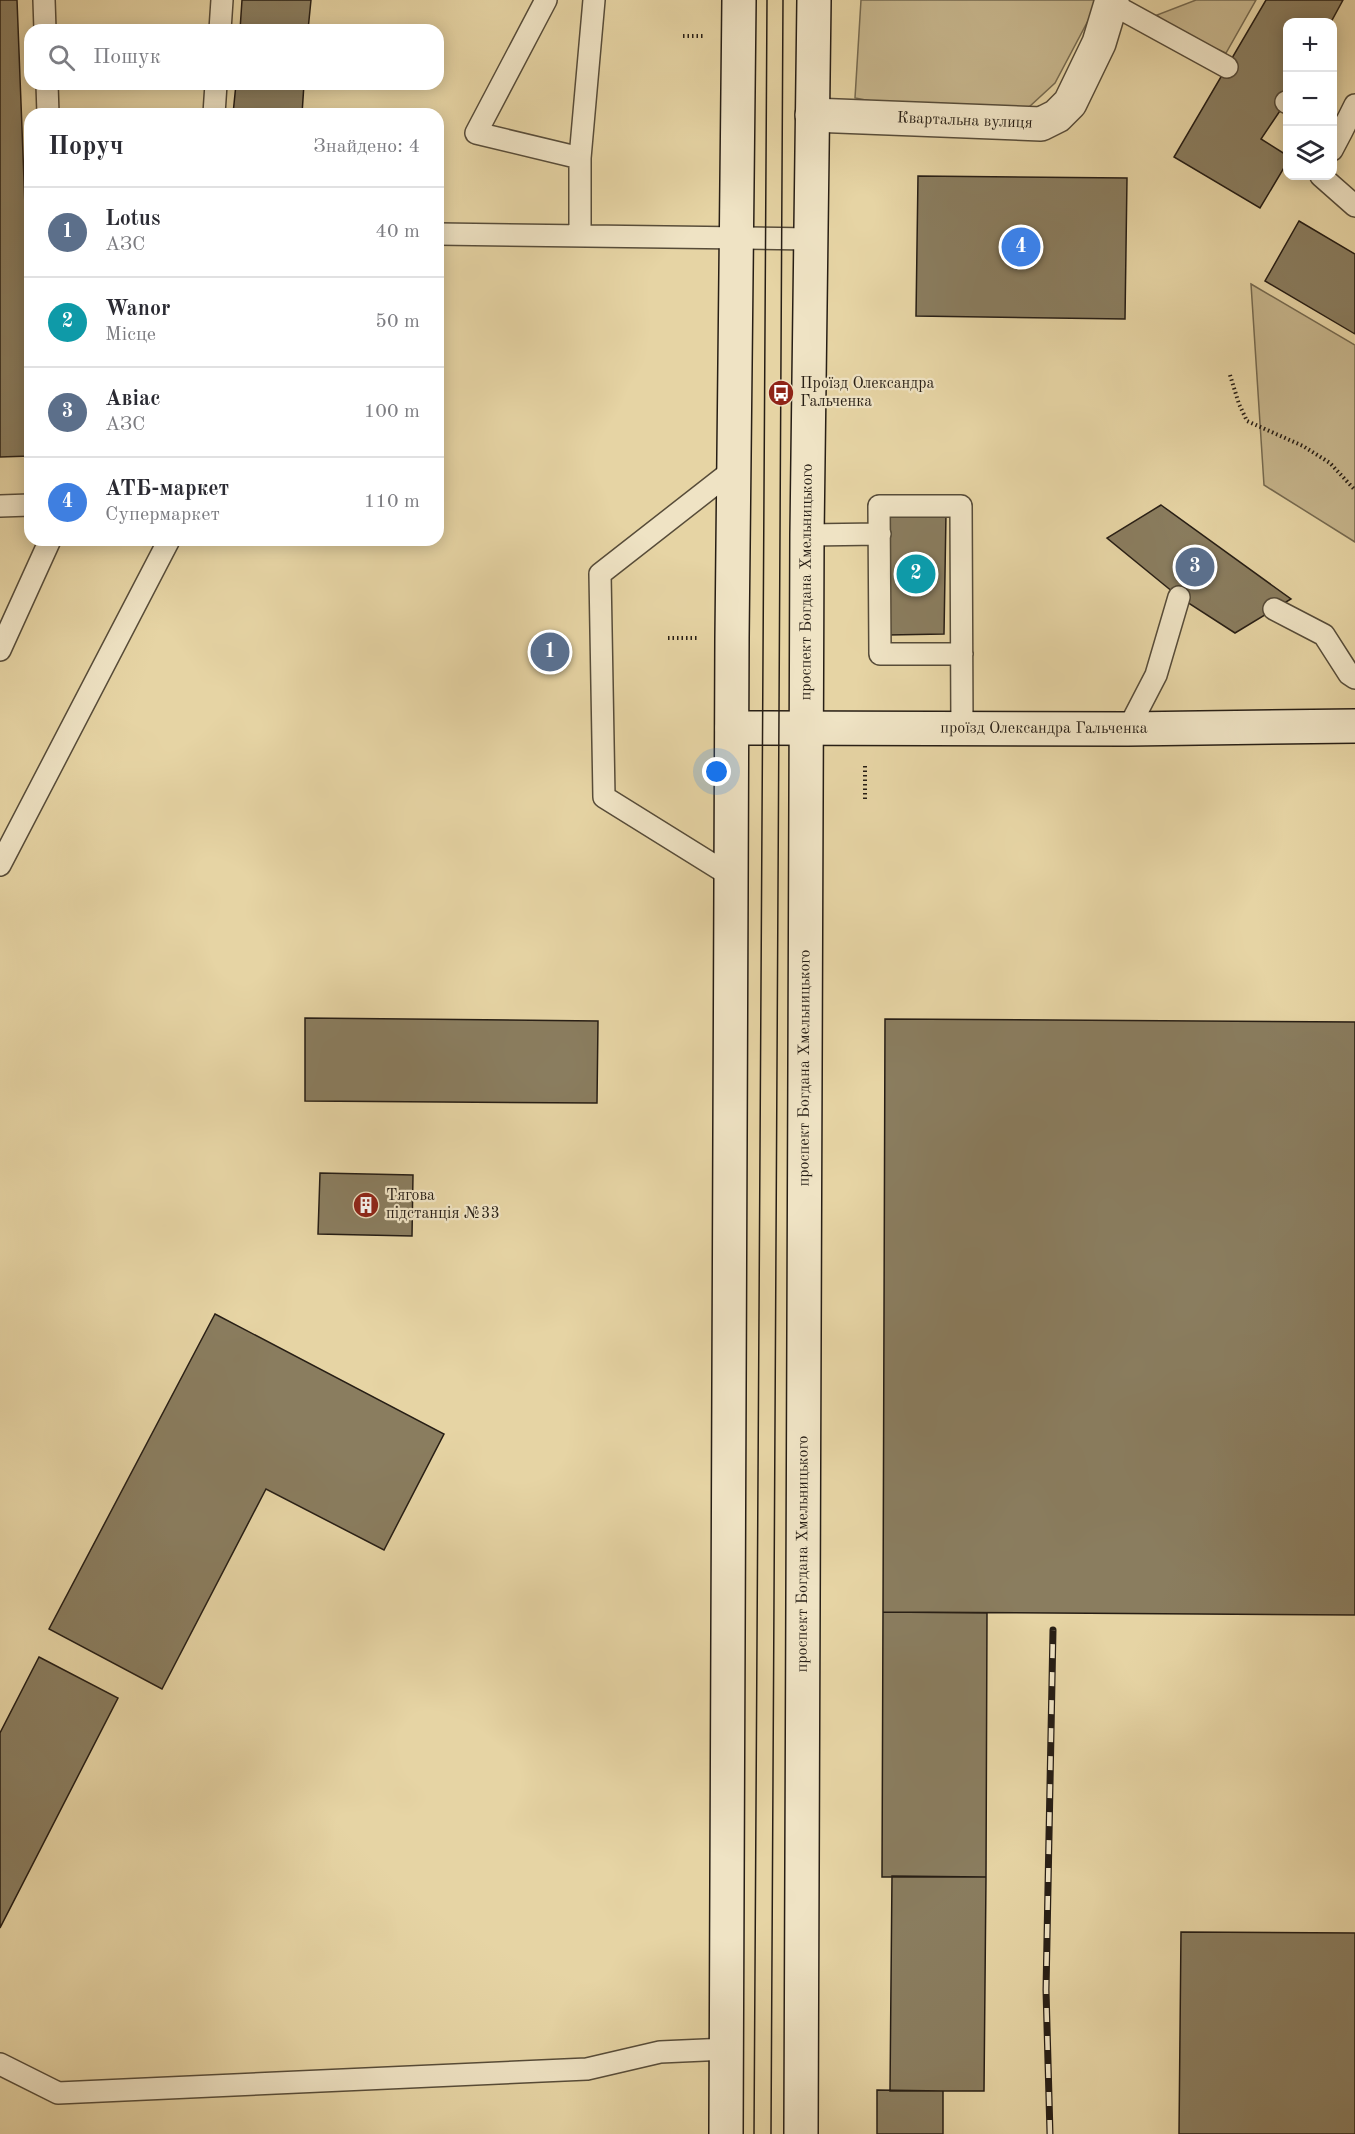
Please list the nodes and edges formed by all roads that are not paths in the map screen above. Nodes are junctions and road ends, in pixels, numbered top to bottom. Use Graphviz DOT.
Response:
graph roads {
  1 [pos="44,0"];
  2 [pos="222,0"];
  3 [pos="546,0"];
  4 [pos="594,0"];
  5 [pos="739,0"];
  6 [pos="814,0"];
  7 [pos="1112,2"];
  8 [pos="45,24"];
  9 [pos="220,24"];
  10 [pos="1227,67"];
  11 [pos="47,90"];
  12 [pos="216,90"];
  13 [pos="1355,105"];
  14 [pos="48,108"];
  15 [pos="214,108"];
  16 [pos="812,115"];
  17 [pos="1337,128"];
  18 [pos="580,158"];
  19 [pos="1326,180"];
  20 [pos="1355,206"];
  21 [pos="444,234"];
  22 [pos="580,235"];
  23 [pos="736,238"];
  24 [pos="811,239"];
  25 [pos="734,470"];
  26 [pos="24,505"];
  27 [pos="0,506"];
  28 [pos="880,534"];
  29 [pos="807,535"];
  30 [pos="47,546"];
  31 [pos="166,546"];
  32 [pos="1179,597"];
  33 [pos="1274,609"];
  34 [pos="0,650"];
  35 [pos="962,654"];
  36 [pos="1355,678"];
  37 [pos="1355,726"];
  38 [pos="962,728"];
  39 [pos="732,729"];
  40 [pos="807,729"];
  41 [pos="1128,729"];
  42 [pos="0,865"];
  43 [pos="731,876"];
  44 [pos="727,2049"];
  45 [pos="0,2064"];
  46 [pos="726,2134"];
  47 [pos="801,2134"];
  1 -- 8 [label="lane"];
  2 -- 9 [label="lane"];
  3 -- 18 [label="lane"];
  4 -- 18 [label="lane"];
  5 -- 23 [label="main road"];
  6 -- 16 [label="main road, проспект Богдана Хмельницького"];
  7 -- 10 [label="lane"];
  7 -- 16 [label="main road, Квартальна вулиця"];
  11 -- 14 [label="lane"];
  12 -- 15 [label="lane"];
  13 -- 17 [label="lane"];
  16 -- 24 [label="main road, проспект Богдана Хмельницького"];
  18 -- 22 [label="lane"];
  19 -- 20 [label="lane"];
  21 -- 22 [label="lane"];
  22 -- 23 [label="lane"];
  23 -- 24 [label="lane"];
  23 -- 25 [label="main road"];
  24 -- 29 [label="main road, проспект Богдана Хмельницького"];
  25 -- 39 [label="main road"];
  25 -- 43 [label="lane"];
  26 -- 27 [label="lane"];
  28 -- 29 [label="lane"];
  28 -- 35 [label="lane"];
  28 -- 35 [label="lane"];
  29 -- 40 [label="main road, проспект Богдана Хмельницького"];
  30 -- 34 [label="lane"];
  31 -- 42 [label="lane"];
  32 -- 41 [label="lane"];
  33 -- 36 [label="lane"];
  35 -- 38 [label="lane"];
  37 -- 41 [label="main road, проїзд Олександра Гальченка"];
  38 -- 40 [label="main road, проїзд Олександра Гальченка"];
  38 -- 41 [label="main road, проїзд Олександра Гальченка"];
  39 -- 40 [label="main road, проїзд Олександра Гальченка"];
  39 -- 43 [label="main road"];
  40 -- 47 [label="main road, проспект Богдана Хмельницького"];
  43 -- 44 [label="main road"];
  44 -- 45 [label="lane"];
  44 -- 46 [label="main road"];
}
